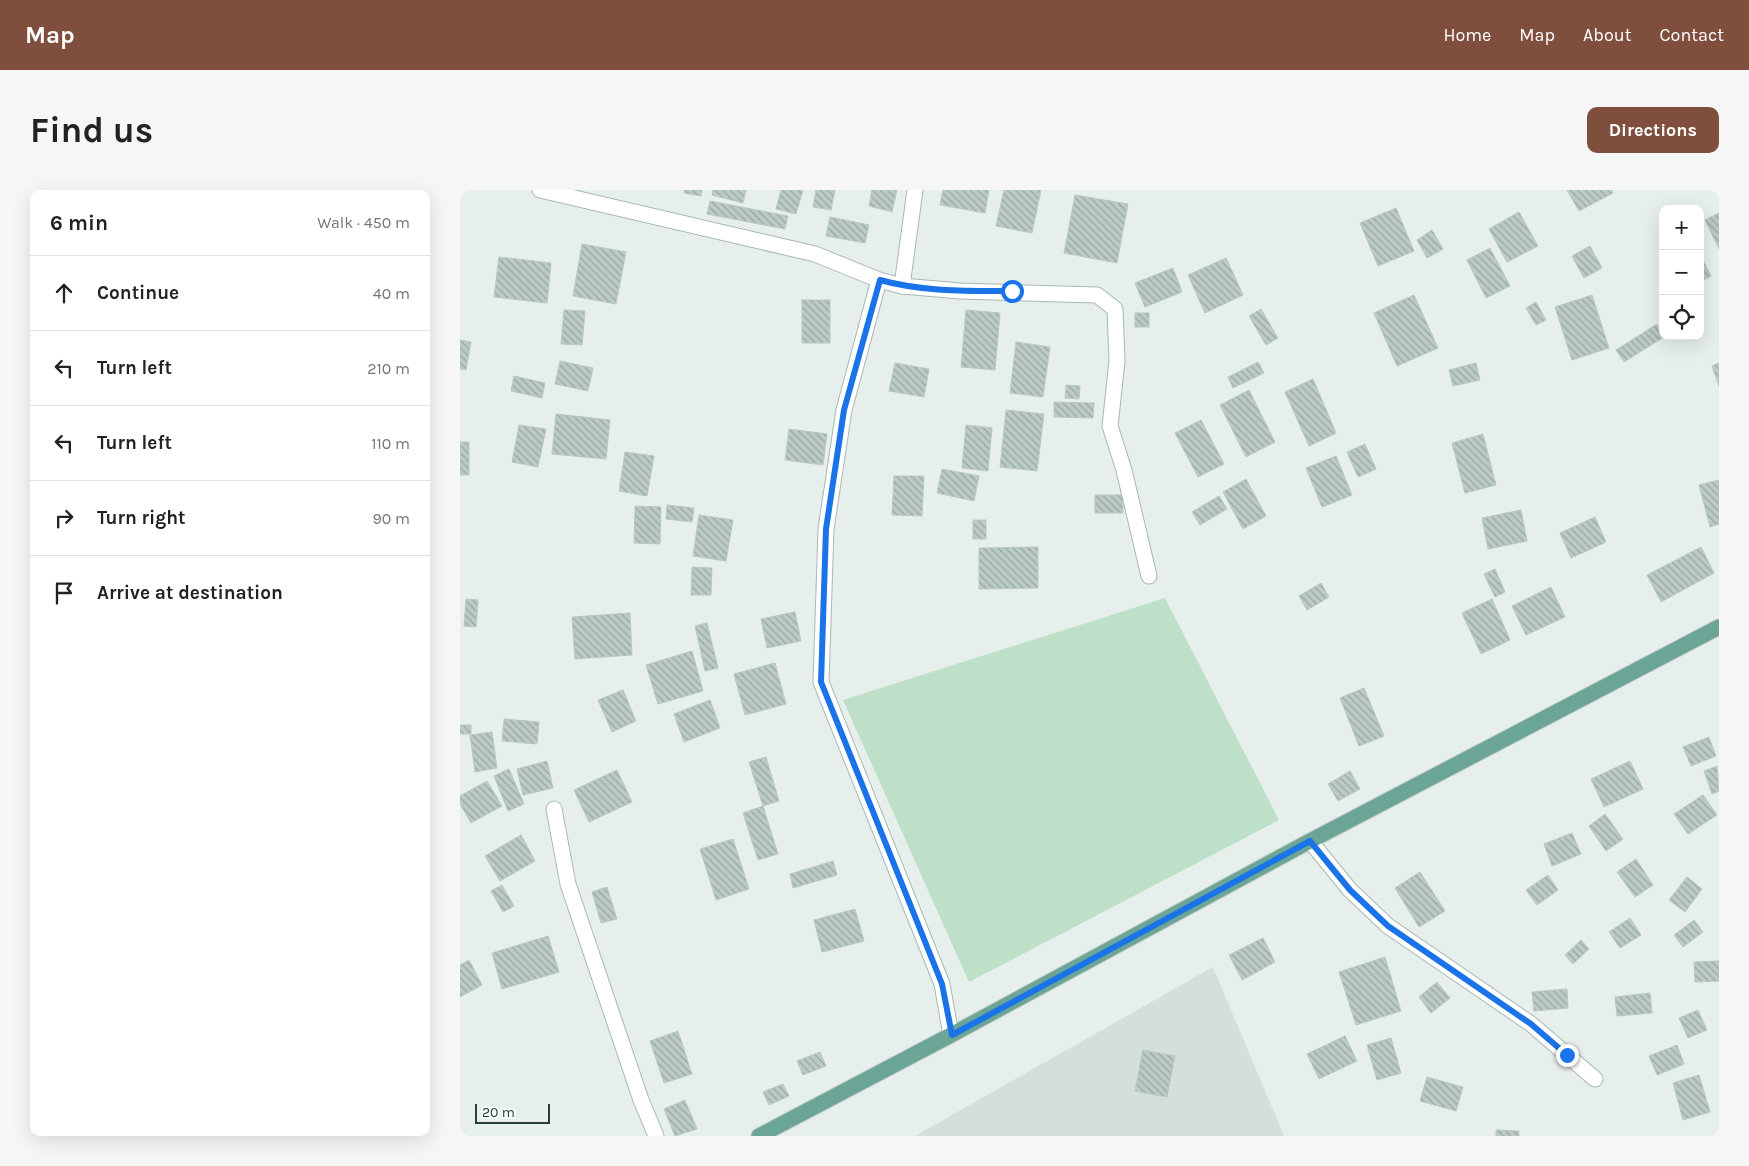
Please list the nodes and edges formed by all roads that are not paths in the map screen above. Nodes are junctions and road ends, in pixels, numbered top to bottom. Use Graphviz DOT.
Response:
graph roads {
  1 [pos="540,190"];
  2 [pos="915,190"];
  3 [pos="880,280"];
  4 [pos="902,286"];
  5 [pos="1149,576"];
  6 [pos="1719,627"];
  7 [pos="554,809"];
  8 [pos="1310,841"];
  9 [pos="952,1035"];
  10 [pos="1595,1079"];
  11 [pos="656,1136"];
  12 [pos="760,1136"];
  1 -- 3 [label="street"];
  2 -- 4 [label="street"];
  3 -- 4 [label="street"];
  3 -- 9 [label="street"];
  4 -- 5 [label="street"];
  6 -- 8 [label="main road"];
  7 -- 11 [label="street"];
  8 -- 9 [label="main road"];
  8 -- 10 [label="street"];
  9 -- 12 [label="main road"];
}
